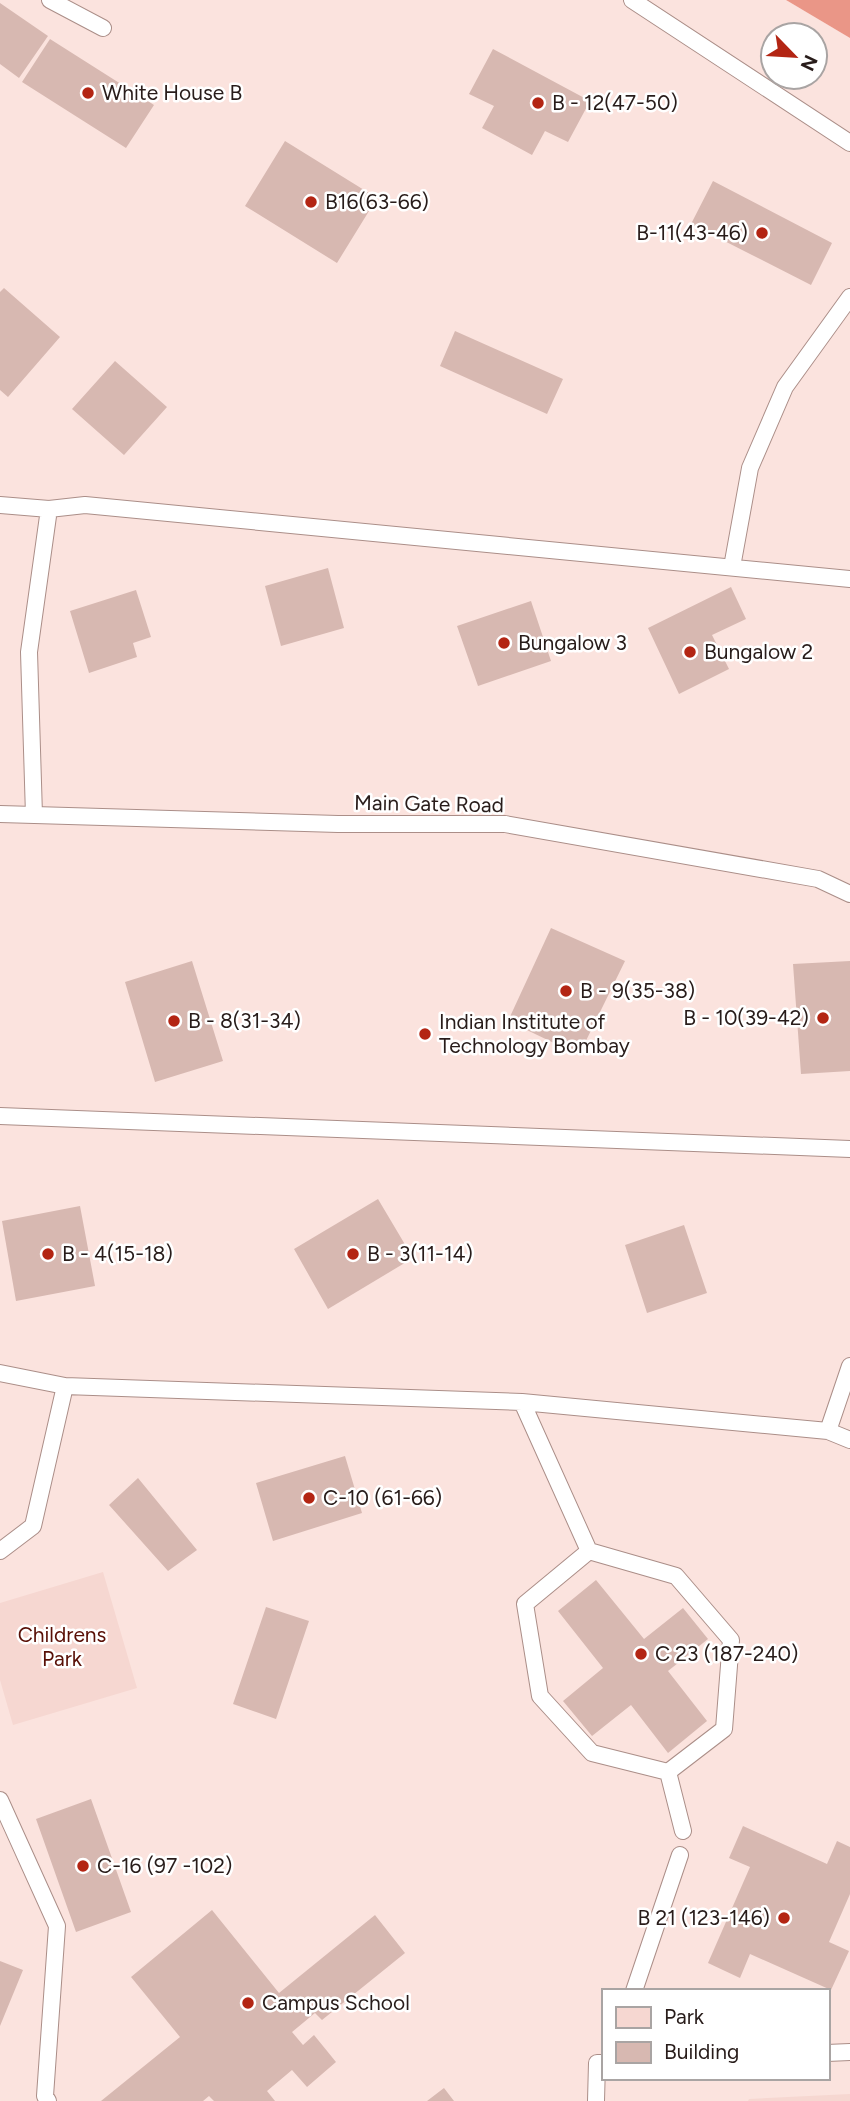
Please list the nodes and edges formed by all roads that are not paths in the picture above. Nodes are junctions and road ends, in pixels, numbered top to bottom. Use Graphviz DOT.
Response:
graph roads {
  1 [pos="50,0"];
  2 [pos="632,0"];
  3 [pos="103,28"];
  4 [pos="850,143"];
  5 [pos="850,297"];
  6 [pos="1,505"];
  7 [pos="49,509"];
  8 [pos="733,568"];
  9 [pos="850,579"];
  10 [pos="0,814"];
  11 [pos="34,815"];
  12 [pos="850,894"];
  13 [pos="0,1116"];
  14 [pos="850,1149"];
  15 [pos="850,1366"];
  16 [pos="0,1373"];
  17 [pos="65,1387"];
  18 [pos="522,1402"];
  19 [pos="828,1431"];
  20 [pos="850,1440"];
  21 [pos="0,1551"];
  22 [pos="589,1551"];
  23 [pos="668,1772"];
  24 [pos="0,1800"];
  25 [pos="683,1831"];
  26 [pos="680,1855"];
  27 [pos="635,1989"];
  28 [pos="850,2052"];
  29 [pos="829,2053"];
  30 [pos="600,2063"];
  31 [pos="48,2101"];
  32 [pos="596,2101"];
  1 -- 3 [label="lane"];
  2 -- 4 [label="lane"];
  5 -- 8 [label="lane"];
  6 -- 7 [label="lane"];
  7 -- 8 [label="lane"];
  7 -- 11 [label="lane"];
  8 -- 9 [label="lane"];
  10 -- 11 [label="lane, Main Gate Road"];
  11 -- 12 [label="lane, Main Gate Road"];
  13 -- 14 [label="lane"];
  15 -- 19 [label="lane"];
  16 -- 17 [label="lane"];
  17 -- 18 [label="lane"];
  17 -- 21 [label="lane"];
  18 -- 19 [label="lane"];
  18 -- 22 [label="lane"];
  19 -- 20 [label="lane"];
  22 -- 23 [label="lane"];
  22 -- 23 [label="lane"];
  23 -- 25 [label="lane"];
  24 -- 31 [label="lane"];
  26 -- 27 [label="lane"];
  28 -- 29 [label="lane"];
  30 -- 32 [label="lane"];
}
